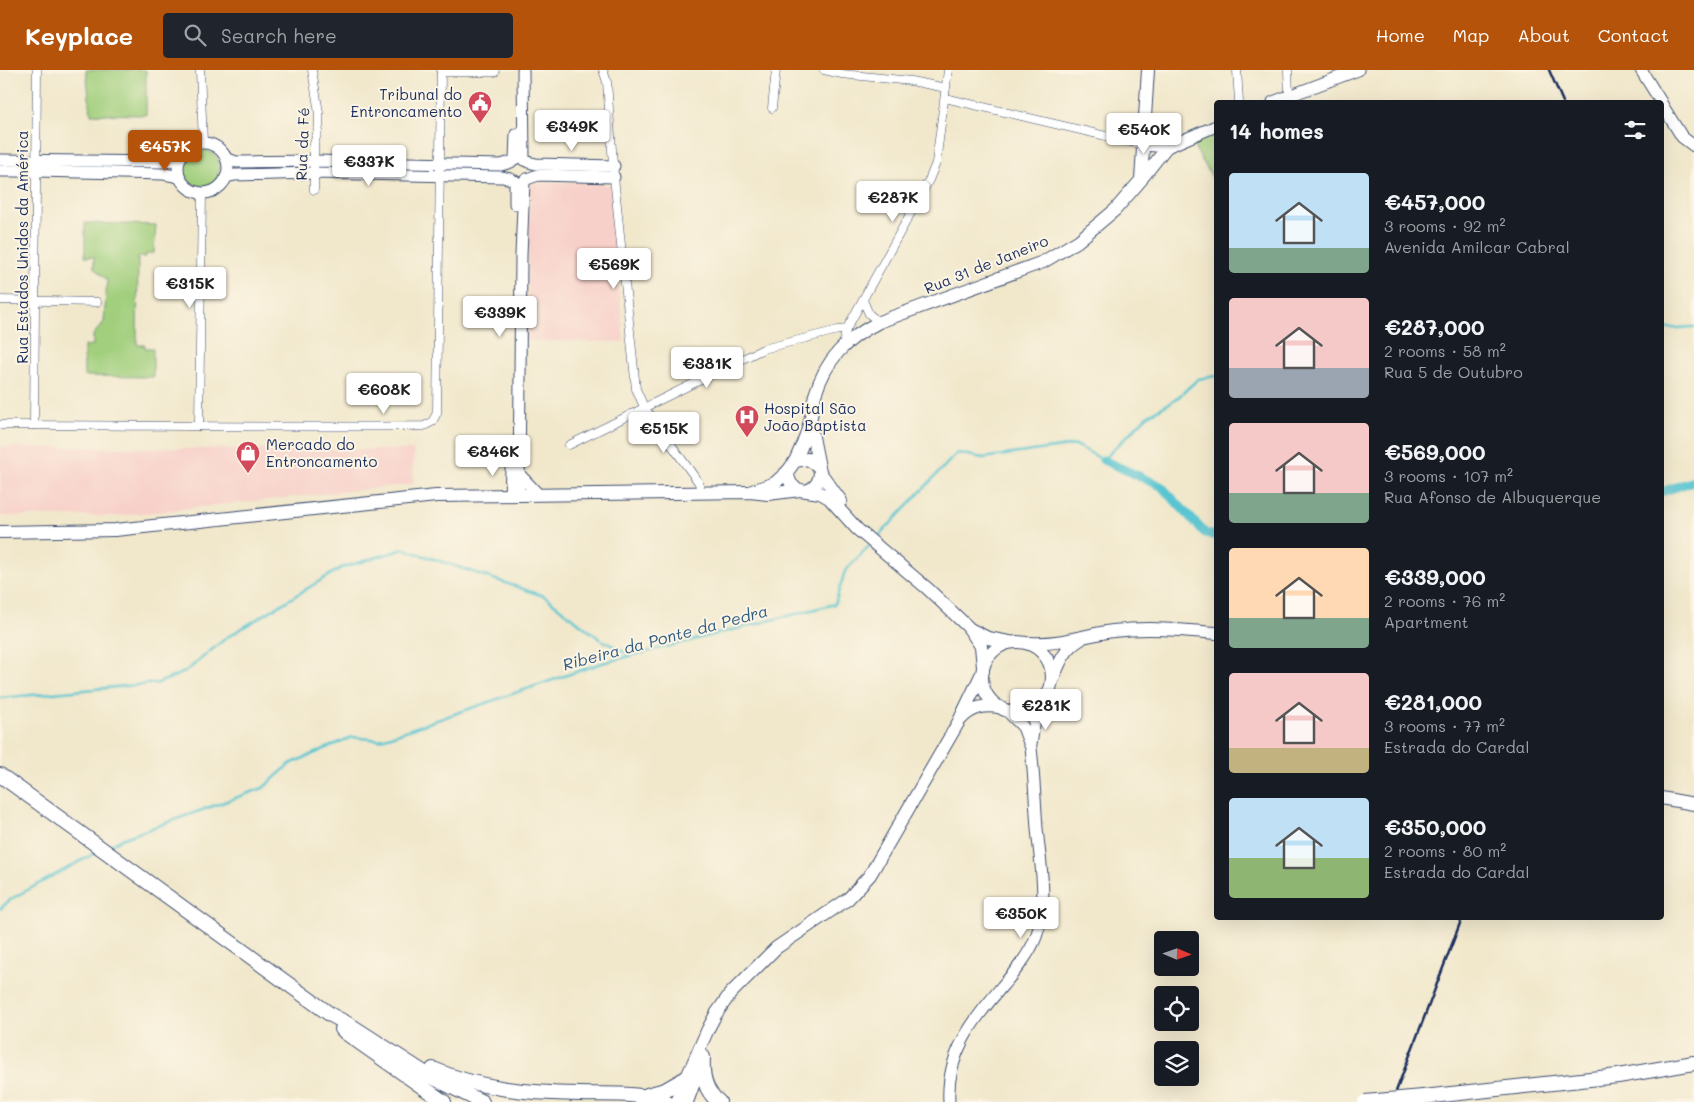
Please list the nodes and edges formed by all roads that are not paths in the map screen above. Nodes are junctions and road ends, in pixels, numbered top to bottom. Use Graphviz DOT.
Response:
graph roads {
  1 [pos="36,70"];
  2 [pos="200,70"];
  3 [pos="312,70"];
  4 [pos="516,70"];
  5 [pos="523,70"];
  6 [pos="603,70"];
  7 [pos="776,70"];
  8 [pos="824,70"];
  9 [pos="948,70"];
  10 [pos="1148,70"];
  11 [pos="1238,70"];
  12 [pos="1288,70"];
  13 [pos="1358,70"];
  14 [pos="1641,70"];
  15 [pos="441,71"];
  16 [pos="495,72"];
  17 [pos="882,74"];
  18 [pos="1337,74"];
  19 [pos="946,88"];
  20 [pos="1289,96"];
  21 [pos="945,98"];
  22 [pos="1239,100"];
  23 [pos="1278,100"];
  24 [pos="1659,100"];
  25 [pos="772,108"];
  26 [pos="1664,108"];
  27 [pos="1214,127"];
  28 [pos="203,143"];
  29 [pos="1144,146"];
  30 [pos="1694,146"];
  31 [pos="1167,147"];
  32 [pos="180,158"];
  33 [pos="226,158"];
  34 [pos="0,160"];
  35 [pos="314,160"];
  36 [pos="519,161"];
  37 [pos="37,166"];
  38 [pos="440,170"];
  39 [pos="0,171"];
  40 [pos="614,172"];
  41 [pos="314,173"];
  42 [pos="180,177"];
  43 [pos="226,178"];
  44 [pos="519,180"];
  45 [pos="1141,180"];
  46 [pos="314,190"];
  47 [pos="202,193"];
  48 [pos="0,300"];
  49 [pos="863,300"];
  50 [pos="35,301"];
  51 [pos="97,302"];
  52 [pos="879,322"];
  53 [pos="846,330"];
  54 [pos="843,346"];
  55 [pos="644,407"];
  56 [pos="810,422"];
  57 [pos="0,425"];
  58 [pos="34,425"];
  59 [pos="199,426"];
  60 [pos="568,445"];
  61 [pos="792,466"];
  62 [pos="819,469"];
  63 [pos="515,476"];
  64 [pos="804,490"];
  65 [pos="750,492"];
  66 [pos="701,493"];
  67 [pos="538,494"];
  68 [pos="514,495"];
  69 [pos="487,496"];
  70 [pos="860,527"];
  71 [pos="0,532"];
  72 [pos="968,627"];
  73 [pos="1214,633"];
  74 [pos="1090,635"];
  75 [pos="1012,642"];
  76 [pos="1028,643"];
  77 [pos="983,669"];
  78 [pos="1052,679"];
  79 [pos="1043,701"];
  80 [pos="1002,708"];
  81 [pos="958,723"];
  82 [pos="1032,755"];
  83 [pos="0,775"];
  84 [pos="1664,799"];
  85 [pos="1694,804"];
  86 [pos="740,984"];
  87 [pos="331,1015"];
  88 [pos="380,1045"];
  89 [pos="703,1057"];
  90 [pos="1694,1063"];
  91 [pos="391,1066"];
  92 [pos="686,1078"];
  93 [pos="644,1096"];
  94 [pos="949,1100"];
  95 [pos="444,1102"];
  96 [pos="464,1102"];
  97 [pos="482,1102"];
  98 [pos="666,1102"];
  99 [pos="676,1102"];
  100 [pos="687,1102"];
  101 [pos="719,1102"];
  102 [pos="1365,1102"];
  1 -- 37 [label="street, Rua Estados Unidos da América"];
  2 -- 28 [label="street"];
  3 -- 35 [label="street, Rua da Fé"];
  4 -- 36 [label="street"];
  5 -- 36 [label="street"];
  6 -- 40 [label="street"];
  7 -- 25 [label="street"];
  8 -- 17 [label="street"];
  9 -- 19 [label="street"];
  10 -- 29 [label="main road"];
  11 -- 22 [label="street"];
  12 -- 20 [label="street"];
  13 -- 18 [label="street"];
  14 -- 24 [label="street"];
  15 -- 16 [label="street"];
  15 -- 38 [label="street"];
  17 -- 19 [label="street"];
  18 -- 20 [label="street"];
  19 -- 21 [label="street"];
  20 -- 23 [label="street"];
  21 -- 29 [label="street"];
  21 -- 49 [label="street"];
  26 -- 30 [label="street"];
  27 -- 31 [label="street"];
  28 -- 32 [label="street"];
  28 -- 33 [label="street"];
  29 -- 31 [label="street"];
  29 -- 45 [label="main road"];
  31 -- 45 [label="street, Rua 31 de Janeiro"];
  32 -- 37 [label="street"];
  32 -- 42 [label="street"];
  33 -- 35 [label="street"];
  33 -- 43 [label="street"];
  34 -- 37 [label="street"];
  35 -- 38 [label="street"];
  35 -- 41 [label="street, Rua da Fé"];
  36 -- 38 [label="street"];
  36 -- 40 [label="street"];
  36 -- 44 [label="street"];
  36 -- 44 [label="street"];
  37 -- 39 [label="street"];
  37 -- 42 [label="street"];
  37 -- 50 [label="street, Rua Estados Unidos da América"];
  38 -- 41 [label="street"];
  38 -- 44 [label="street"];
  38 -- 59 [label="street"];
  40 -- 44 [label="street"];
  40 -- 55 [label="street"];
  41 -- 43 [label="street"];
  41 -- 46 [label="street, Rua da Fé"];
  42 -- 47 [label="street"];
  43 -- 47 [label="street"];
  44 -- 63 [label="street"];
  45 -- 52 [label="main road, Rua 31 de Janeiro"];
  47 -- 59 [label="street"];
  48 -- 50 [label="street"];
  49 -- 52 [label="street"];
  49 -- 53 [label="street"];
  50 -- 51 [label="street"];
  50 -- 58 [label="street, Rua Estados Unidos da América"];
  52 -- 54 [label="main road, Rua 31 de Janeiro"];
  53 -- 54 [label="street"];
  53 -- 55 [label="street"];
  54 -- 56 [label="main road, Rua 31 de Janeiro"];
  55 -- 60 [label="street"];
  55 -- 66 [label="street"];
  56 -- 61 [label="main road"];
  56 -- 62 [label="main road"];
  57 -- 58 [label="street"];
  58 -- 59 [label="street"];
  61 -- 62 [label="main road"];
  61 -- 64 [label="main road"];
  61 -- 65 [label="main road"];
  62 -- 64 [label="main road"];
  62 -- 70 [label="main road"];
  63 -- 67 [label="street"];
  63 -- 68 [label="street"];
  63 -- 69 [label="street"];
  64 -- 65 [label="main road"];
  64 -- 70 [label="main road"];
  65 -- 66 [label="main road"];
  66 -- 67 [label="main road"];
  67 -- 68 [label="main road"];
  68 -- 69 [label="main road"];
  69 -- 71 [label="main road"];
  70 -- 72 [label="main road"];
  72 -- 75 [label="main road"];
  72 -- 77 [label="main road"];
  73 -- 74 [label="main road"];
  74 -- 76 [label="main road"];
  74 -- 78 [label="main road"];
  75 -- 76 [label="main road"];
  75 -- 77 [label="main road"];
  76 -- 78 [label="main road"];
  77 -- 80 [label="main road"];
  77 -- 81 [label="main road"];
  78 -- 79 [label="main road"];
  79 -- 80 [label="main road"];
  79 -- 82 [label="street"];
  80 -- 81 [label="main road"];
  80 -- 82 [label="street"];
  81 -- 86 [label="main road"];
  82 -- 94 [label="street"];
  83 -- 87 [label="highway"];
  84 -- 85 [label="main road"];
  86 -- 89 [label="main road"];
  86 -- 92 [label="main road"];
  87 -- 88 [label="highway"];
  87 -- 91 [label="highway"];
  88 -- 93 [label="highway"];
  88 -- 97 [label="highway"];
  89 -- 100 [label="main road"];
  89 -- 101 [label="highway"];
  90 -- 102 [label="highway, bridge"];
  91 -- 95 [label="highway"];
  91 -- 96 [label="highway"];
  92 -- 93 [label="highway"];
  92 -- 99 [label="main road"];
  93 -- 98 [label="highway"];
}
